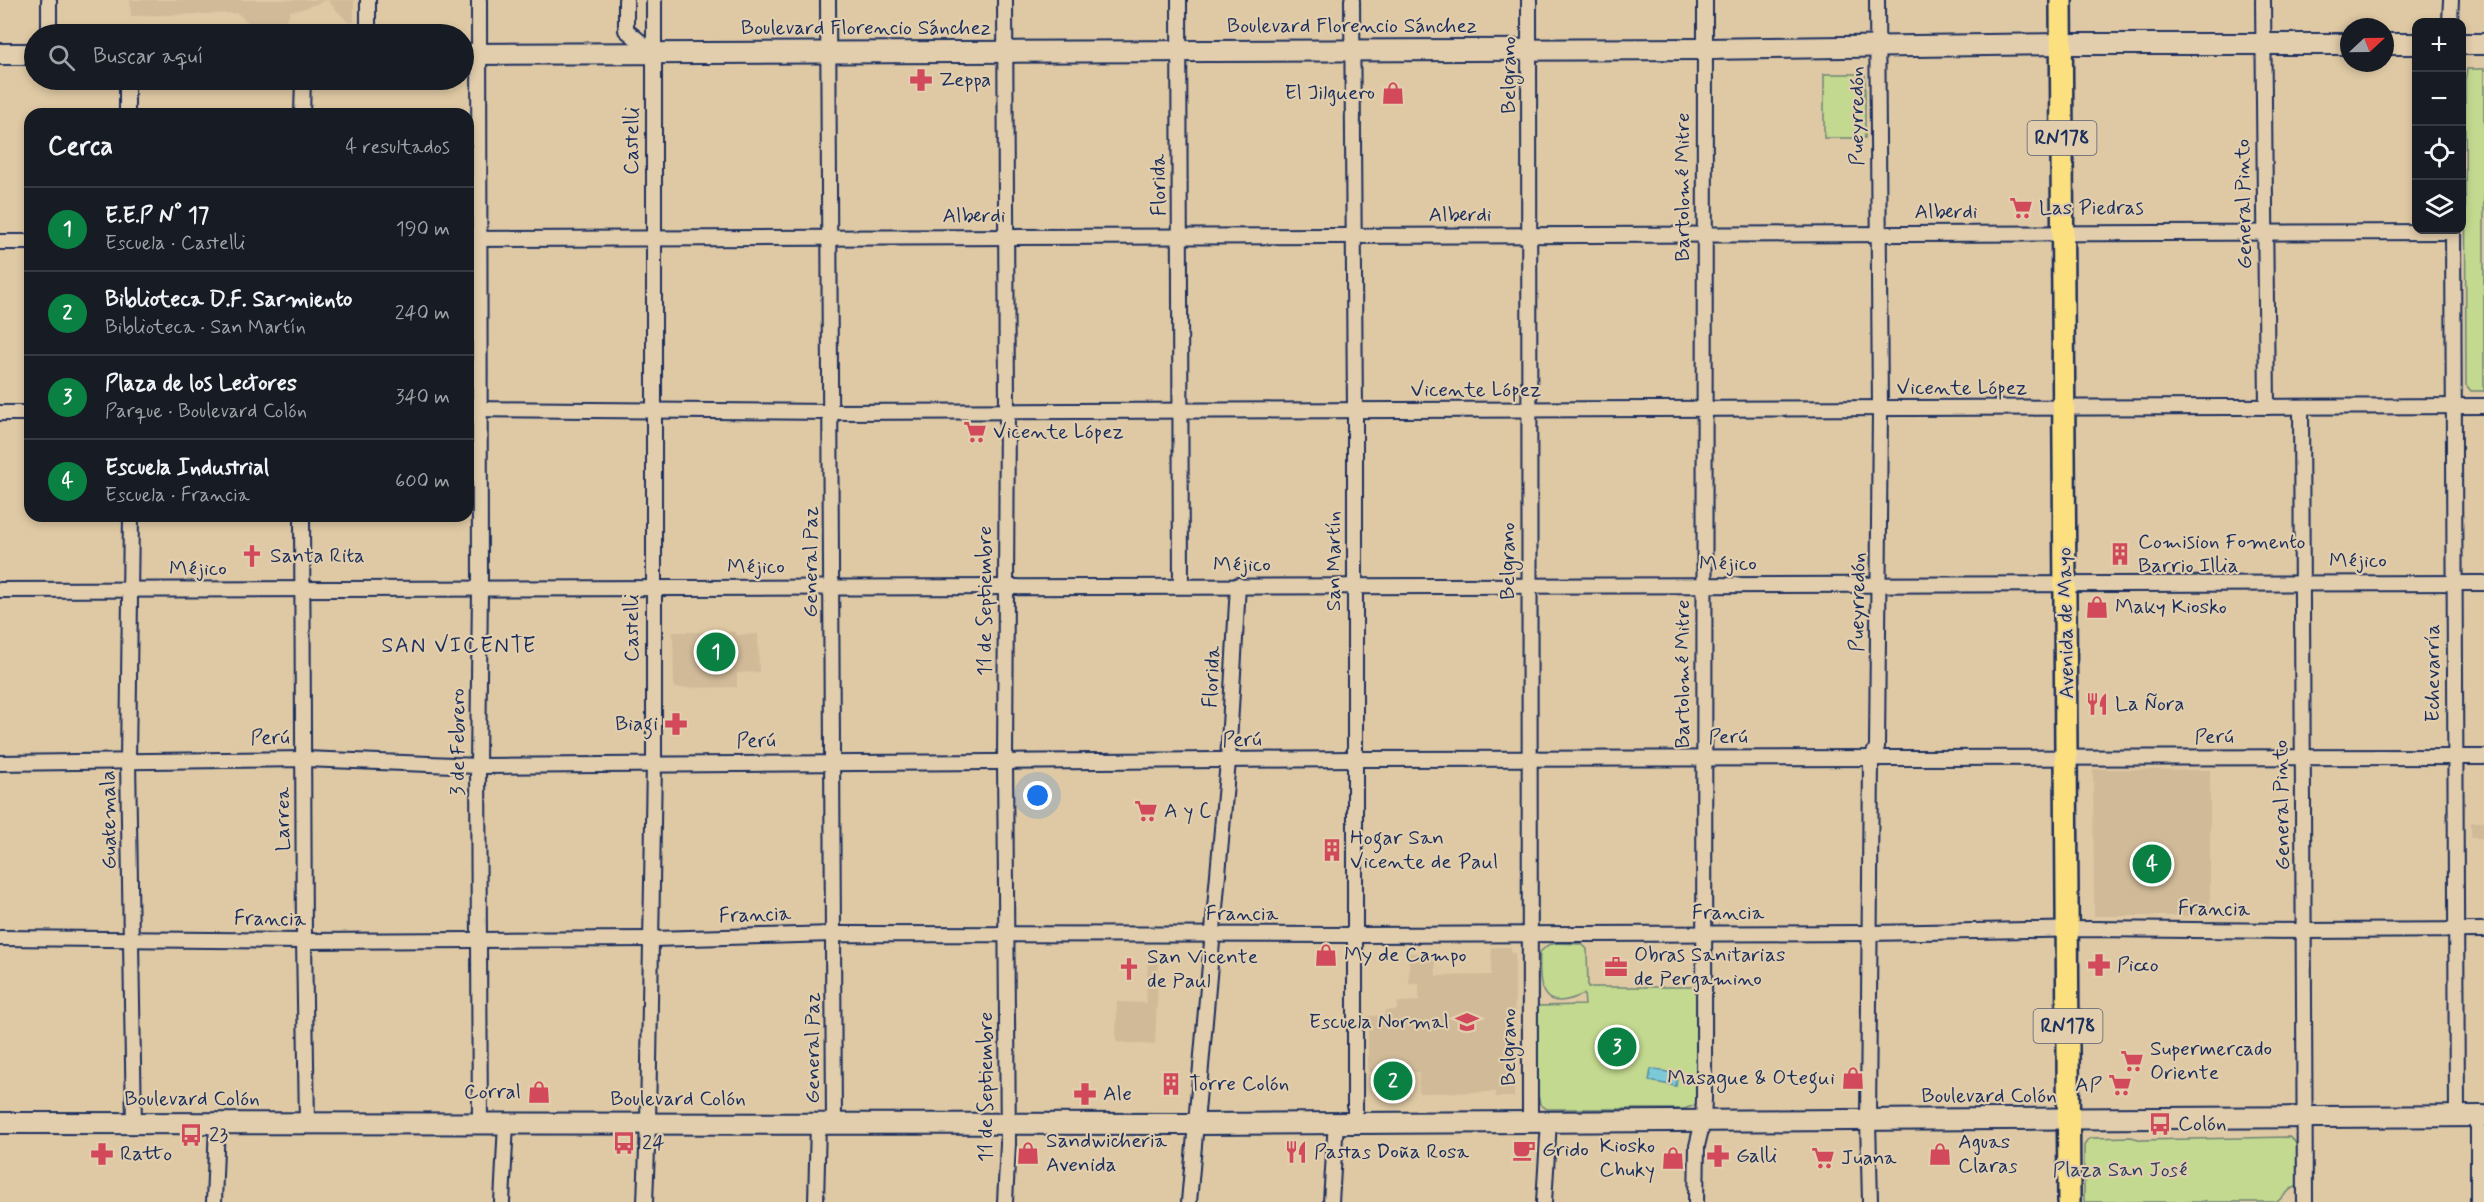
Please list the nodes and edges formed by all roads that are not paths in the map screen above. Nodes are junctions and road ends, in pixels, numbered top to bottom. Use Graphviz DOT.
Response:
graph roads {
  1 [pos="49,0"];
  2 [pos="368,0"];
  3 [pos="479,0"];
  4 [pos="626,0"];
  5 [pos="654,0"];
  6 [pos="828,0"];
  7 [pos="1005,0"];
  8 [pos="1179,0"];
  9 [pos="1352,0"];
  10 [pos="1530,0"];
  11 [pos="1705,0"];
  12 [pos="1877,0"];
  13 [pos="2061,0"];
  14 [pos="2263,0"];
  15 [pos="2451,0"];
  16 [pos="2450,18"];
  17 [pos="49,24"];
  18 [pos="368,24"];
  19 [pos="474,34"];
  20 [pos="2263,43"];
  21 [pos="2061,44"];
  22 [pos="2340,44"];
  23 [pos="2394,44"];
  24 [pos="2412,44"];
  25 [pos="2466,44"];
  26 [pos="2484,44"];
  27 [pos="1877,47"];
  28 [pos="1530,49"];
  29 [pos="1705,49"];
  30 [pos="1353,50"];
  31 [pos="1005,51"];
  32 [pos="1179,51"];
  33 [pos="829,52"];
  34 [pos="654,53"];
  35 [pos="0,54"];
  36 [pos="24,54"];
  37 [pos="474,54"];
  38 [pos="127,90"];
  39 [pos="303,90"];
  40 [pos="472,90"];
  41 [pos="127,108"];
  42 [pos="302,108"];
  43 [pos="472,108"];
  44 [pos="2412,231"];
  45 [pos="2265,232"];
  46 [pos="2063,233"];
  47 [pos="1704,234"];
  48 [pos="1879,234"];
  49 [pos="2453,234"];
  50 [pos="1354,236"];
  51 [pos="1530,236"];
  52 [pos="1007,237"];
  53 [pos="1181,237"];
  54 [pos="652,238"];
  55 [pos="830,238"];
  56 [pos="474,239"];
  57 [pos="0,242"];
  58 [pos="24,242"];
  59 [pos="2454,406"];
  60 [pos="2484,406"];
  61 [pos="2267,407"];
  62 [pos="2301,407"];
  63 [pos="2065,408"];
  64 [pos="474,409"];
  65 [pos="1530,410"];
  66 [pos="1704,410"];
  67 [pos="1880,410"];
  68 [pos="1007,411"];
  69 [pos="1181,411"];
  70 [pos="1355,411"];
  71 [pos="653,412"];
  72 [pos="831,412"];
  73 [pos="0,413"];
  74 [pos="24,413"];
  75 [pos="131,522"];
  76 [pos="302,522"];
  77 [pos="2065,582"];
  78 [pos="2302,582"];
  79 [pos="2454,583"];
  80 [pos="2484,583"];
  81 [pos="1238,585"];
  82 [pos="1703,585"];
  83 [pos="1880,585"];
  84 [pos="1006,586"];
  85 [pos="1181,586"];
  86 [pos="1355,586"];
  87 [pos="1528,586"];
  88 [pos="832,588"];
  89 [pos="303,589"];
  90 [pos="652,589"];
  91 [pos="0,590"];
  92 [pos="131,590"];
  93 [pos="480,590"];
  94 [pos="2454,757"];
  95 [pos="2484,757"];
  96 [pos="1705,758"];
  97 [pos="2067,758"];
  98 [pos="2302,758"];
  99 [pos="305,759"];
  100 [pos="1355,759"];
  101 [pos="1529,759"];
  102 [pos="1871,759"];
  103 [pos="832,761"];
  104 [pos="1005,761"];
  105 [pos="1228,761"];
  106 [pos="128,762"];
  107 [pos="0,763"];
  108 [pos="654,763"];
  109 [pos="478,766"];
  110 [pos="2455,930"];
  111 [pos="2484,930"];
  112 [pos="2068,931"];
  113 [pos="2305,931"];
  114 [pos="1870,933"];
  115 [pos="833,934"];
  116 [pos="1008,934"];
  117 [pos="1530,934"];
  118 [pos="1705,934"];
  119 [pos="1213,935"];
  120 [pos="1355,935"];
  121 [pos="0,938"];
  122 [pos="132,938"];
  123 [pos="481,939"];
  124 [pos="652,939"];
  125 [pos="304,941"];
  126 [pos="2457,1116"];
  127 [pos="2481,1116"];
  128 [pos="2305,1119"];
  129 [pos="2069,1120"];
  130 [pos="1346,1121"];
  131 [pos="1539,1121"];
  132 [pos="1703,1121"];
  133 [pos="1868,1121"];
  134 [pos="0,1123"];
  135 [pos="134,1123"];
  136 [pos="217,1123"];
  137 [pos="307,1123"];
  138 [pos="480,1123"];
  139 [pos="506,1123"];
  140 [pos="648,1123"];
  141 [pos="826,1123"];
  142 [pos="1007,1124"];
  143 [pos="1196,1124"];
  144 [pos="214,1202"];
  145 [pos="502,1202"];
  146 [pos="645,1202"];
  147 [pos="816,1202"];
  148 [pos="1005,1202"];
  149 [pos="1189,1202"];
  150 [pos="1331,1202"];
  151 [pos="1544,1202"];
  152 [pos="1696,1202"];
  153 [pos="1870,1202"];
  154 [pos="2069,1202"];
  155 [pos="2305,1202"];
  156 [pos="2478,1202"];
  1 -- 17 [label="street"];
  2 -- 18 [label="street"];
  3 -- 19 [label="street, 3 de Febrero"];
  4 -- 34 [label="street"];
  5 -- 34 [label="street, Castelli"];
  6 -- 33 [label="street, General Paz"];
  7 -- 31 [label="street, 11 de Septiembre"];
  8 -- 32 [label="street, Florida"];
  9 -- 30 [label="street, San Martín"];
  10 -- 28 [label="street, Belgrano"];
  11 -- 29 [label="street, Bartolomé Mitre"];
  12 -- 27 [label="street, Pueyrredón"];
  13 -- 21 [label="main road, RN178"];
  14 -- 20 [label="street, General Pinto"];
  15 -- 16 [label="street"];
  20 -- 21 [label="main road, Boulevard Florencio Sánchez"];
  20 -- 22 [label="main road, Boulevard Florencio Sánchez"];
  20 -- 45 [label="street, General Pinto"];
  21 -- 27 [label="main road, Boulevard Florencio Sánchez"];
  21 -- 46 [label="main road, Avenida de Mayo / RN178"];
  23 -- 24 [label="main road"];
  25 -- 26 [label="main road"];
  27 -- 29 [label="main road, Boulevard Florencio Sánchez"];
  27 -- 48 [label="street, Pueyrredón"];
  28 -- 29 [label="main road, Boulevard Florencio Sánchez"];
  28 -- 30 [label="main road, Boulevard Florencio Sánchez"];
  28 -- 51 [label="street, Belgrano"];
  29 -- 47 [label="street, Bartolomé Mitre"];
  30 -- 32 [label="main road, Boulevard Florencio Sánchez"];
  30 -- 50 [label="street, San Martín"];
  31 -- 32 [label="main road, Boulevard Florencio Sánchez"];
  31 -- 33 [label="main road, Boulevard Florencio Sánchez"];
  31 -- 52 [label="street, 11 de Septiembre"];
  32 -- 53 [label="street, Florida"];
  33 -- 34 [label="main road, Boulevard Florencio Sánchez"];
  33 -- 55 [label="street, General Paz"];
  34 -- 37 [label="main road, Boulevard Florencio Sánchez"];
  34 -- 54 [label="street, Castelli"];
  35 -- 36 [label="main road"];
  38 -- 41 [label="street"];
  39 -- 42 [label="street"];
  40 -- 43 [label="street, 3 de Febrero"];
  44 -- 45 [label="street, Alberdi"];
  45 -- 46 [label="street, Alberdi"];
  45 -- 61 [label="street, General Pinto"];
  46 -- 48 [label="street, Alberdi"];
  46 -- 63 [label="main road, Avenida de Mayo / RN178"];
  47 -- 48 [label="street, Alberdi"];
  47 -- 51 [label="street, Alberdi"];
  47 -- 66 [label="street, Bartolomé Mitre"];
  48 -- 67 [label="street, Pueyrredón"];
  49 -- 59 [label="street, Echevarría"];
  50 -- 51 [label="street, Alberdi"];
  50 -- 53 [label="street, Alberdi"];
  50 -- 70 [label="street, San Martín"];
  51 -- 65 [label="street, Belgrano"];
  52 -- 53 [label="street, Alberdi"];
  52 -- 55 [label="street, Alberdi"];
  52 -- 68 [label="street, 11 de Septiembre"];
  53 -- 69 [label="street, Florida"];
  54 -- 55 [label="street, Alberdi"];
  54 -- 56 [label="street, Alberdi"];
  54 -- 71 [label="street, Castelli"];
  55 -- 72 [label="street, General Paz"];
  56 -- 64 [label="street, 3 de Febrero"];
  57 -- 58 [label="street"];
  59 -- 60 [label="street, Vicente López"];
  59 -- 62 [label="street, Vicente López"];
  59 -- 79 [label="street, Echevarría"];
  61 -- 62 [label="street, Vicente López"];
  61 -- 63 [label="street, Vicente López"];
  62 -- 78 [label="street, General Pinto"];
  63 -- 67 [label="street, Vicente López"];
  63 -- 77 [label="main road, Avenida de Mayo / RN178"];
  64 -- 71 [label="street, Vicente López"];
  64 -- 93 [label="street, 3 de Febrero"];
  65 -- 66 [label="street, Vicente López"];
  65 -- 70 [label="street, Vicente López"];
  65 -- 87 [label="street, Belgrano"];
  66 -- 67 [label="street, Vicente López"];
  66 -- 82 [label="street, Bartolomé Mitre"];
  67 -- 83 [label="street, Pueyrredón"];
  68 -- 69 [label="street, Vicente López"];
  68 -- 72 [label="street, Vicente López"];
  68 -- 84 [label="street, 11 de Septiembre"];
  69 -- 70 [label="street, Vicente López"];
  69 -- 85 [label="street, Florida"];
  70 -- 86 [label="street, San Martín"];
  71 -- 72 [label="street, Vicente López"];
  71 -- 90 [label="street, Castelli"];
  72 -- 88 [label="street, General Paz"];
  73 -- 74 [label="street"];
  75 -- 92 [label="street, Guatemala"];
  76 -- 89 [label="street, Larrea"];
  77 -- 78 [label="street, Méjico"];
  77 -- 83 [label="street, Méjico"];
  77 -- 97 [label="main road, Avenida de Mayo / RN178"];
  78 -- 79 [label="street, Méjico"];
  78 -- 98 [label="street, General Pinto"];
  79 -- 80 [label="street, Méjico"];
  79 -- 94 [label="street, Echevarría"];
  81 -- 85 [label="street, Méjico"];
  81 -- 86 [label="street, Méjico"];
  81 -- 105 [label="street, Florida"];
  82 -- 83 [label="street, Méjico"];
  82 -- 87 [label="street, Méjico"];
  82 -- 96 [label="street, Bartolomé Mitre"];
  83 -- 102 [label="street, Pueyrredón"];
  84 -- 85 [label="street, Méjico"];
  84 -- 88 [label="street, Méjico"];
  84 -- 104 [label="street, 11 de Septiembre"];
  86 -- 87 [label="street, Méjico"];
  86 -- 100 [label="street, San Martín"];
  87 -- 101 [label="street, Belgrano"];
  88 -- 90 [label="street, Méjico"];
  88 -- 103 [label="street, General Paz"];
  89 -- 92 [label="street, Méjico"];
  89 -- 93 [label="street, Méjico"];
  89 -- 99 [label="street, Larrea"];
  90 -- 93 [label="street, Méjico"];
  90 -- 108 [label="street, Castelli"];
  91 -- 92 [label="street, Méjico"];
  92 -- 106 [label="street, Guatemala"];
  93 -- 109 [label="street, 3 de Febrero"];
  94 -- 95 [label="street, Perú"];
  94 -- 98 [label="street, Perú"];
  94 -- 110 [label="street, Echevarría"];
  96 -- 101 [label="street, Perú"];
  96 -- 102 [label="street, Perú"];
  96 -- 118 [label="street, Bartolomé Mitre"];
  97 -- 98 [label="street, Perú"];
  97 -- 102 [label="street, Perú"];
  97 -- 112 [label="main road, Avenida de Mayo / RN178"];
  98 -- 113 [label="street, General Pinto"];
  99 -- 106 [label="street, Perú"];
  99 -- 109 [label="street, Perú"];
  99 -- 125 [label="street, Larrea"];
  100 -- 101 [label="street, Perú"];
  100 -- 105 [label="street, Perú"];
  100 -- 120 [label="street, San Martín"];
  101 -- 117 [label="street, Belgrano"];
  102 -- 114 [label="street, Pueyrredón"];
  103 -- 104 [label="street, Perú"];
  103 -- 108 [label="street, Perú"];
  103 -- 115 [label="street, General Paz"];
  104 -- 105 [label="street, Perú"];
  104 -- 116 [label="street, 11 de Septiembre"];
  105 -- 119 [label="street, Florida"];
  106 -- 107 [label="street, Perú"];
  106 -- 122 [label="street, Guatemala"];
  108 -- 109 [label="street, Perú"];
  108 -- 124 [label="street, Castelli"];
  109 -- 123 [label="street, 3 de Febrero"];
  110 -- 111 [label="street, Francia"];
  110 -- 113 [label="street, Francia"];
  110 -- 126 [label="street, Echevarría"];
  112 -- 113 [label="street, Francia"];
  112 -- 114 [label="street, Francia"];
  112 -- 129 [label="main road, Avenida de Mayo / RN178"];
  113 -- 128 [label="street, General Pinto"];
  114 -- 118 [label="street, Francia"];
  114 -- 133 [label="street, Pueyrredón"];
  115 -- 116 [label="street, Francia"];
  115 -- 124 [label="street, Francia"];
  115 -- 141 [label="street, General Paz"];
  116 -- 119 [label="street, Francia"];
  116 -- 142 [label="street, 11 de Septiembre"];
  117 -- 118 [label="street, Francia"];
  117 -- 120 [label="street, Francia"];
  117 -- 131 [label="street, Belgrano"];
  118 -- 132 [label="street, Bartolomé Mitre"];
  119 -- 120 [label="street, Francia"];
  119 -- 143 [label="street, Florida"];
  120 -- 130 [label="street, San Martín"];
  121 -- 122 [label="street, Francia"];
  122 -- 125 [label="street, Francia"];
  122 -- 135 [label="street, Guatemala"];
  123 -- 124 [label="street, Francia"];
  123 -- 125 [label="street, Francia"];
  123 -- 138 [label="street, 3 de Febrero"];
  124 -- 140 [label="street, Castelli"];
  125 -- 137 [label="street, Larrea"];
  126 -- 127 [label="main road, Boulevard Colón"];
  126 -- 128 [label="main road, Boulevard Colón"];
  127 -- 156 [label="street"];
  128 -- 129 [label="main road, Boulevard Colón"];
  128 -- 155 [label="street, General Pinto"];
  129 -- 133 [label="main road, Boulevard Colón"];
  129 -- 154 [label="main road, Avenida de Mayo / RN178"];
  130 -- 131 [label="main road, Boulevard Colón"];
  130 -- 143 [label="main road, Boulevard Colón"];
  130 -- 150 [label="street, San Martín"];
  131 -- 132 [label="main road, Boulevard Colón"];
  131 -- 151 [label="street, Belgrano"];
  132 -- 133 [label="main road, Boulevard Colón"];
  132 -- 152 [label="street, Bartolomé Mitre"];
  133 -- 153 [label="street, Pueyrredón"];
  134 -- 135 [label="main road, Boulevard Colón"];
  135 -- 136 [label="main road, Boulevard Colón"];
  136 -- 137 [label="main road, Boulevard Colón"];
  136 -- 144 [label="street"];
  137 -- 138 [label="main road, Boulevard Colón"];
  138 -- 139 [label="main road, Boulevard Colón"];
  139 -- 140 [label="main road, Boulevard Colón"];
  139 -- 145 [label="street"];
  140 -- 141 [label="main road, Boulevard Colón"];
  140 -- 146 [label="street, Castelli"];
  141 -- 142 [label="main road, Boulevard Colón"];
  141 -- 147 [label="street, General Paz"];
  142 -- 143 [label="main road, Boulevard Colón"];
  142 -- 148 [label="street, 11 de Septiembre"];
  143 -- 149 [label="street, Florida"];
}
